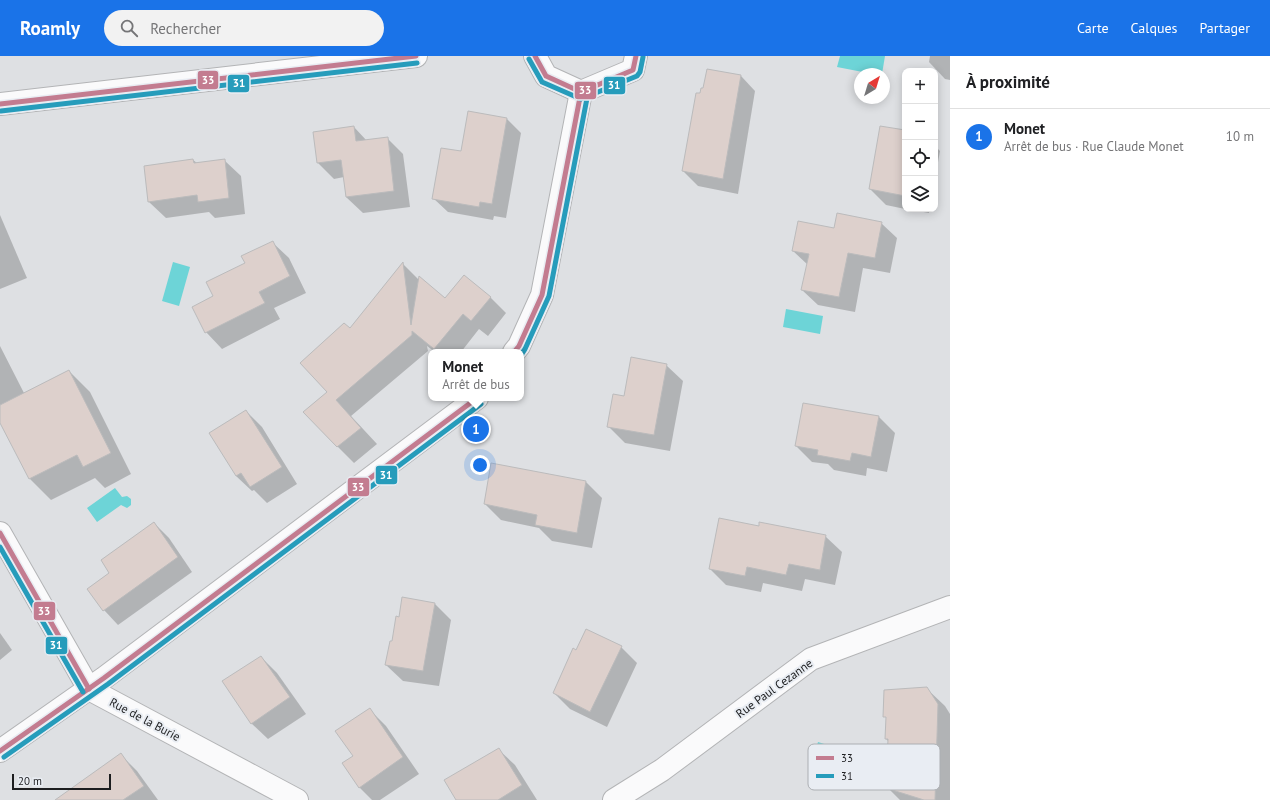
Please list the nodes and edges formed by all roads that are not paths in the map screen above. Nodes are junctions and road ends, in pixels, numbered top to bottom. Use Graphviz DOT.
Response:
graph roads {
  1 [pos="416,56"];
  2 [pos="535,56"];
  3 [pos="636,56"];
  4 [pos="581,92"];
  5 [pos="0,104"];
  6 [pos="516,349"];
  7 [pos="474,401"];
  8 [pos="0,533"];
  9 [pos="950,607"];
  10 [pos="89,689"];
  11 [pos="0,751"];
  12 [pos="297,800"];
  13 [pos="614,800"];
  1 -- 5 [label="street"];
  2 -- 4 [label="street"];
  3 -- 4 [label="street"];
  4 -- 6 [label="street"];
  7 -- 10 [label="street"];
  8 -- 10 [label="street"];
  9 -- 13 [label="street, Rue Paul Cezanne"];
  10 -- 11 [label="street"];
  10 -- 12 [label="street, Rue de la Burie"];
}
